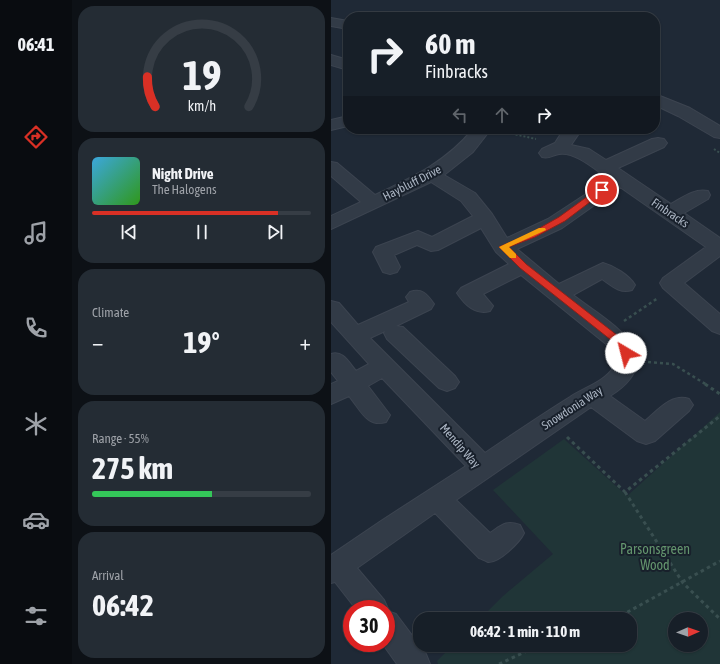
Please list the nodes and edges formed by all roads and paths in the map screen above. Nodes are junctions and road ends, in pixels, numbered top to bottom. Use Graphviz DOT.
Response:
graph roads {
  1 [pos="331,22"];
  2 [pos="343,24"];
  3 [pos="660,101"];
  4 [pos="343,122"];
  5 [pos="331,125"];
  6 [pos="720,133"];
  7 [pos="478,134"];
  8 [pos="513,134"];
  9 [pos="569,134"];
  10 [pos="658,143"];
  11 [pos="555,150"];
  12 [pos="331,167"];
  13 [pos="604,168"];
  14 [pos="432,175"];
  15 [pos="621,180"];
  16 [pos="701,195"];
  17 [pos="374,203"];
  18 [pos="670,213"];
  19 [pos="485,218"];
  20 [pos="331,223"];
  21 [pos="720,246"];
  22 [pos="503,247"];
  23 [pos="390,266"];
  24 [pos="523,266"];
  25 [pos="670,283"];
  26 [pos="625,285"];
  27 [pos="559,293"];
  28 [pos="417,297"];
  29 [pos="482,306"];
  30 [pos="333,313"];
  31 [pos="720,326"];
  32 [pos="607,332"];
  33 [pos="395,333"];
  34 [pos="355,336"];
  35 [pos="627,360"];
  36 [pos="335,362"];
  37 [pos="385,366"];
  38 [pos="352,383"];
  39 [pos="409,390"];
  40 [pos="720,394"];
  41 [pos="331,395"];
  42 [pos="591,395"];
  43 [pos="681,405"];
  44 [pos="378,415"];
  45 [pos="720,416"];
  46 [pos="550,421"];
  47 [pos="483,468"];
  48 [pos="625,492"];
  49 [pos="437,498"];
  50 [pos="511,533"];
  51 [pos="720,561"];
  52 [pos="335,569"];
  53 [pos="683,583"];
  54 [pos="365,600"];
  55 [pos="628,612"];
  56 [pos="720,619"];
  57 [pos="395,636"];
  58 [pos="525,652"];
  59 [pos="415,664"];
  60 [pos="499,664"];
  1 -- 2 [label="street"];
  3 -- 6 [label="street"];
  4 -- 5 [label="street"];
  7 -- 14 [label="street, Haybluff Drive"];
  8 -- 11 [label="path"];
  9 -- 11 [label="street"];
  10 -- 13 [label="street"];
  11 -- 13 [label="street, Finbracks"];
  12 -- 17 [label="street"];
  13 -- 15 [label="street, Finbracks"];
  14 -- 17 [label="street, Haybluff Drive"];
  14 -- 19 [label="street"];
  15 -- 18 [label="street, Finbracks"];
  15 -- 22 [label="street"];
  16 -- 18 [label="street"];
  17 -- 20 [label="street, Haybluff Drive"];
  18 -- 21 [label="street, Finbracks"];
  19 -- 22 [label="street"];
  19 -- 23 [label="street"];
  21 -- 25 [label="street, Finbracks"];
  22 -- 24 [label="street"];
  24 -- 27 [label="street"];
  24 -- 29 [label="street"];
  25 -- 31 [label="street"];
  25 -- 32 [label="path"];
  26 -- 27 [label="street"];
  27 -- 32 [label="street"];
  28 -- 34 [label="street"];
  30 -- 34 [label="street, Mendip Way"];
  32 -- 35 [label="street"];
  33 -- 39 [label="street"];
  34 -- 37 [label="street, Mendip Way"];
  35 -- 40 [label="path"];
  35 -- 42 [label="street, Snowdonia Way"];
  36 -- 38 [label="street"];
  37 -- 38 [label="street"];
  37 -- 39 [label="street, Mendip Way"];
  38 -- 41 [label="street"];
  38 -- 44 [label="street"];
  39 -- 47 [label="street, Mendip Way"];
  42 -- 43 [label="street"];
  42 -- 46 [label="street, Snowdonia Way"];
  45 -- 48 [label="path"];
  46 -- 47 [label="street, Snowdonia Way"];
  46 -- 48 [label="path"];
  47 -- 49 [label="street, Mendip Way"];
  48 -- 53 [label="path"];
  49 -- 50 [label="street"];
  49 -- 52 [label="street, Mendip Way"];
  51 -- 53 [label="path"];
  52 -- 54 [label="street"];
  53 -- 55 [label="path"];
  53 -- 56 [label="path"];
  57 -- 59 [label="street"];
  58 -- 60 [label="path"];
}
